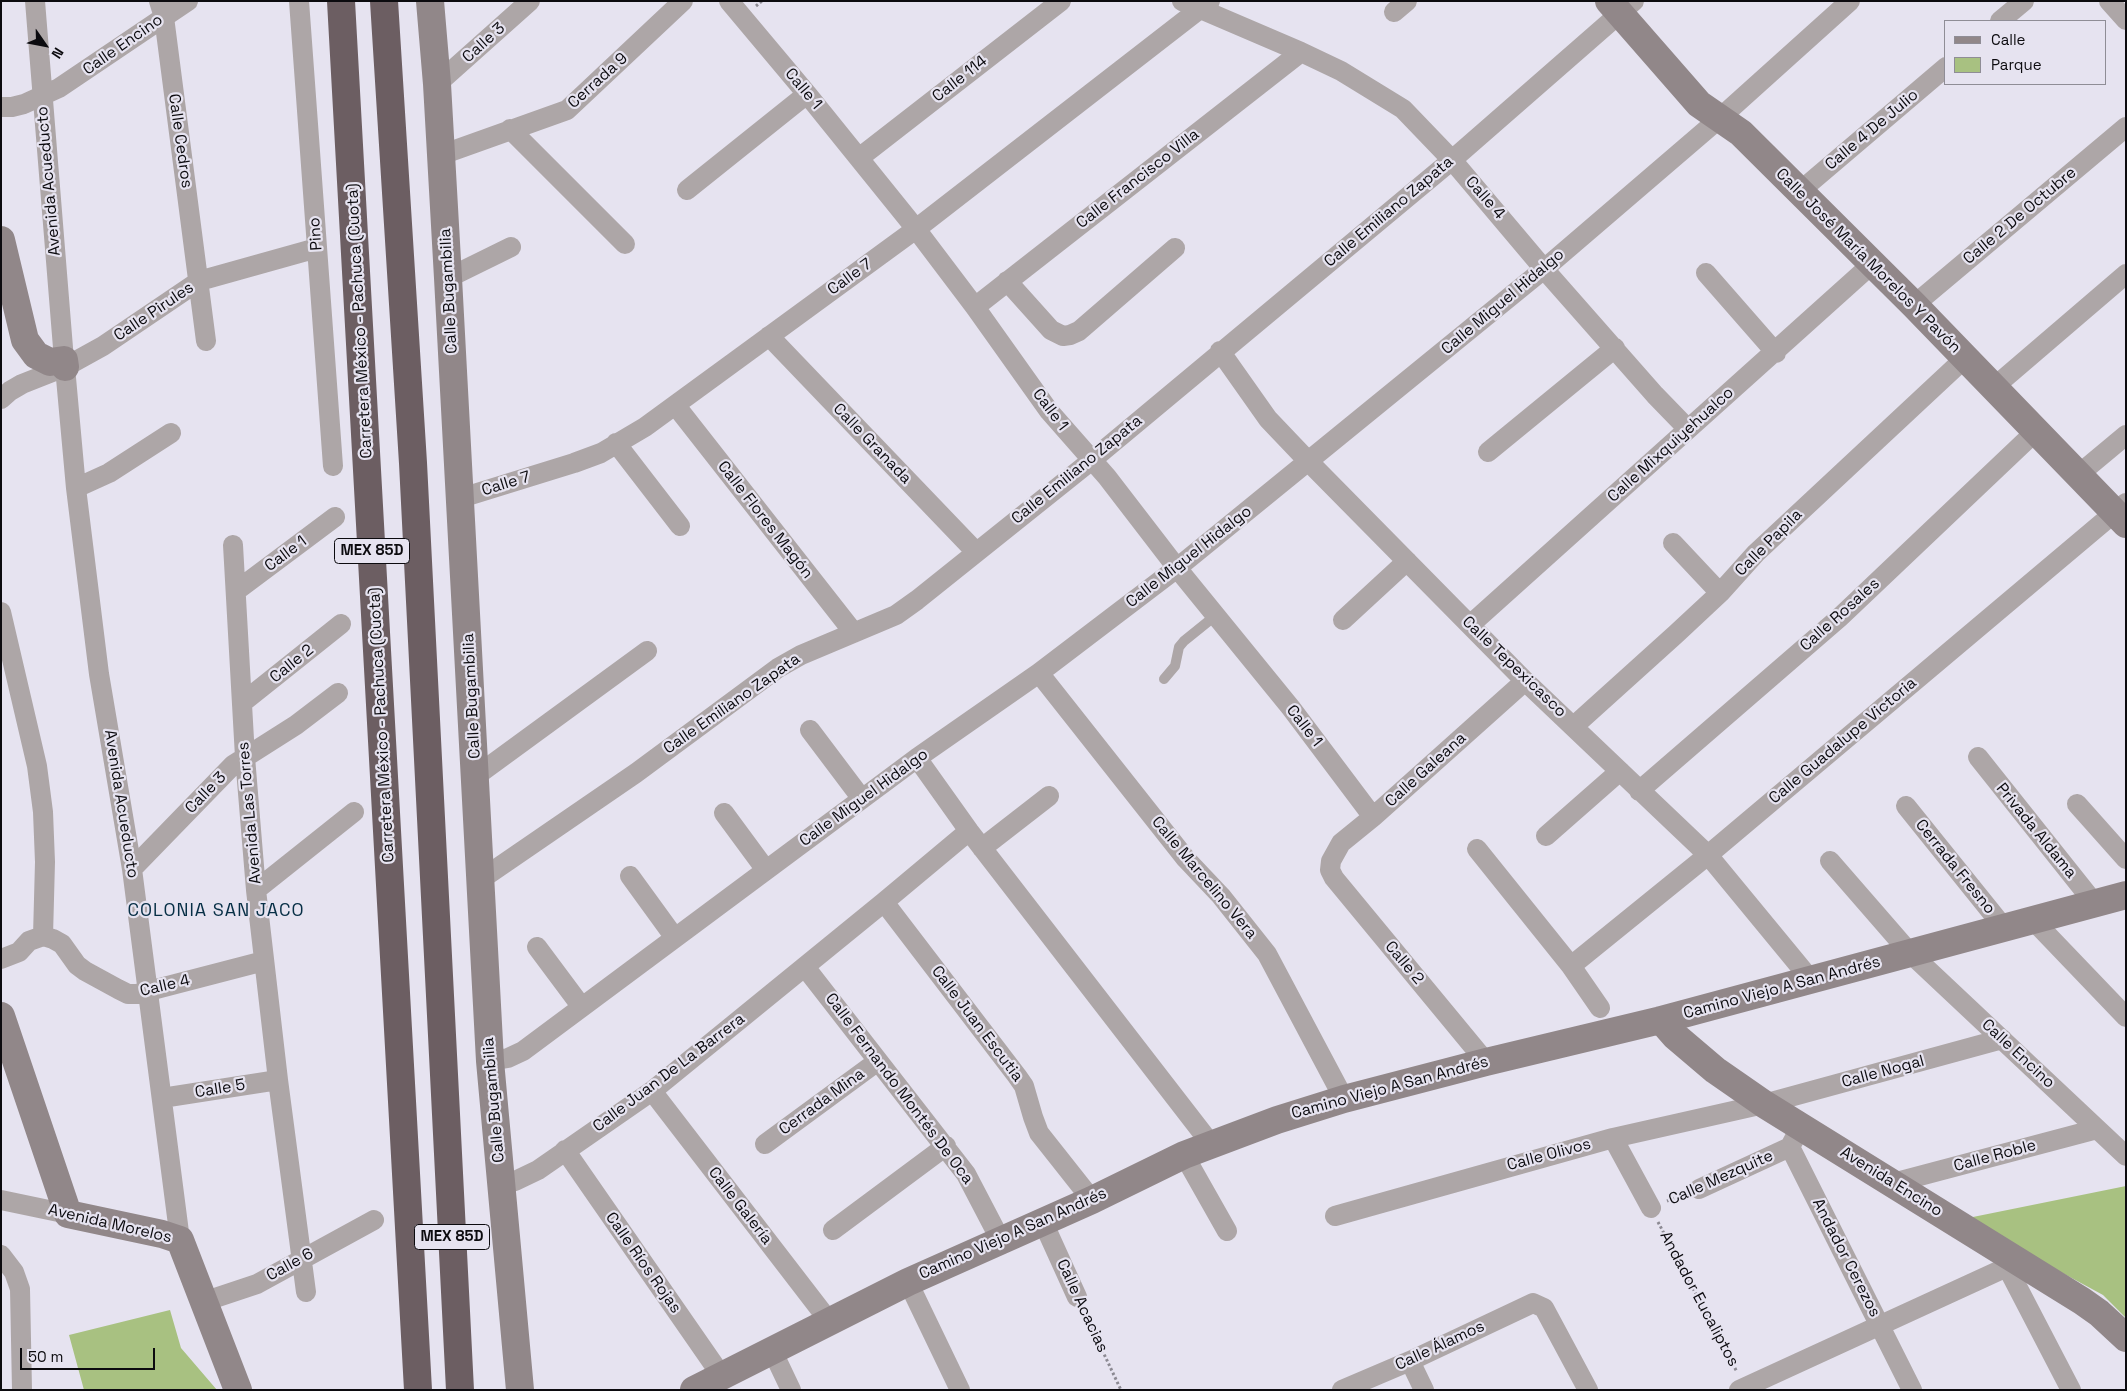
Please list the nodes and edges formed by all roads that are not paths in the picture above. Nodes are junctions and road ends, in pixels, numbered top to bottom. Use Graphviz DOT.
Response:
graph roads {
  1 [pos="35,1"];
  2 [pos="188,1"];
  3 [pos="299,1"];
  4 [pos="341,1"];
  5 [pos="384,1"];
  6 [pos="430,1"];
  7 [pos="530,1"];
  8 [pos="683,1"];
  9 [pos="729,1"];
  10 [pos="1061,1"];
  11 [pos="1850,1"];
  12 [pos="2024,1"];
  13 [pos="2109,1"];
  14 [pos="1197,4"];
  15 [pos="1621,5"];
  16 [pos="161,9"];
  17 [pos="2001,20"];
  18 [pos="2126,20"];
  19 [pos="1302,52"];
  20 [pos="1944,70"];
  21 [pos="437,84"];
  22 [pos="807,94"];
  23 [pos="43,96"];
  24 [pos="1,107"];
  25 [pos="1720,118"];
  26 [pos="2126,127"];
  27 [pos="510,129"];
  28 [pos="441,155"];
  29 [pos="859,158"];
  30 [pos="1452,160"];
  31 [pos="687,190"];
  32 [pos="1799,192"];
  33 [pos="916,229"];
  34 [pos="1,240"];
  35 [pos="624,244"];
  36 [pos="511,247"];
  37 [pos="317,248"];
  38 [pos="1175,248"];
  39 [pos="1872,264"];
  40 [pos="1544,269"];
  41 [pos="1706,273"];
  42 [pos="2126,274"];
  43 [pos="448,278"];
  44 [pos="199,281"];
  45 [pos="1007,281"];
  46 [pos="1914,305"];
  47 [pos="975,306"];
  48 [pos="769,336"];
  49 [pos="206,341"];
  50 [pos="1615,348"];
  51 [pos="1220,352"];
  52 [pos="1776,353"];
  53 [pos="1964,359"];
  54 [pos="64,363"];
  55 [pos="1993,388"];
  56 [pos="1,399"];
  57 [pos="676,406"];
  58 [pos="1688,429"];
  59 [pos="2035,432"];
  60 [pos="171,433"];
  61 [pos="2126,435"];
  62 [pos="616,444"];
  63 [pos="1488,452"];
  64 [pos="1092,460"];
  65 [pos="1308,461"];
  66 [pos="333,466"];
  67 [pos="2078,475"];
  68 [pos="76,488"];
  69 [pos="461,498"];
  70 [pos="2122,513"];
  71 [pos="335,517"];
  72 [pos="680,526"];
  73 [pos="1674,543"];
  74 [pos="233,545"];
  75 [pos="976,552"];
  76 [pos="1407,561"];
  77 [pos="1177,568"];
  78 [pos="236,591"];
  79 [pos="1720,592"];
  80 [pos="1,612"];
  81 [pos="1215,616"];
  82 [pos="1343,620"];
  83 [pos="341,624"];
  84 [pos="1470,625"];
  85 [pos="854,633"];
  86 [pos="647,651"];
  87 [pos="1040,673"];
  88 [pos="1164,679"];
  89 [pos="1525,681"];
  90 [pos="338,692"];
  91 [pos="242,703"];
  92 [pos="1574,726"];
  93 [pos="810,730"];
  94 [pos="245,756"];
  95 [pos="1978,757"];
  96 [pos="917,758"];
  97 [pos="1620,772"];
  98 [pos="476,776"];
  99 [pos="1639,791"];
  100 [pos="1049,796"];
  101 [pos="862,799"];
  102 [pos="2077,804"];
  103 [pos="1906,806"];
  104 [pos="354,812"];
  105 [pos="724,813"];
  106 [pos="1373,817"];
  107 [pos="969,831"];
  108 [pos="1546,836"];
  109 [pos="982,848"];
  110 [pos="1477,849"];
  111 [pos="1708,855"];
  112 [pos="2126,859"];
  113 [pos="1830,860"];
  114 [pos="1331,861"];
  115 [pos="132,869"];
  116 [pos="766,870"];
  117 [pos="630,876"];
  118 [pos="480,880"];
  119 [pos="256,890"];
  120 [pos="2126,896"];
  121 [pos="884,902"];
  122 [pos="2095,904"];
  123 [pos="2034,921"];
  124 [pos="2005,928"];
  125 [pos="43,936"];
  126 [pos="675,938"];
  127 [pos="537,947"];
  128 [pos="1910,953"];
  129 [pos="1,959"];
  130 [pos="264,961"];
  131 [pos="1571,966"];
  132 [pos="805,967"];
  133 [pos="1811,980"];
  134 [pos="148,992"];
  135 [pos="582,1006"];
  136 [pos="1600,1008"];
  137 [pos="1,1016"];
  138 [pos="2126,1017"];
  139 [pos="1661,1020"];
  140 [pos="2002,1039"];
  141 [pos="490,1061"];
  142 [pos="878,1061"];
  143 [pos="1486,1062"];
  144 [pos="278,1080"];
  145 [pos="652,1091"];
  146 [pos="162,1098"];
  147 [pos="1344,1099"];
  148 [pos="1764,1104"];
  149 [pos="2098,1129"];
  150 [pos="1795,1136"];
  151 [pos="1613,1138"];
  152 [pos="765,1144"];
  153 [pos="1211,1144"];
  154 [pos="946,1146"];
  155 [pos="565,1150"];
  156 [pos="1184,1155"];
  157 [pos="2126,1156"];
  158 [pos="502,1183"];
  159 [pos="1893,1183"];
  160 [pos="1699,1188"];
  161 [pos="1,1200"];
  162 [pos="1092,1200"];
  163 [pos="1651,1208"];
  164 [pos="68,1214"];
  165 [pos="1335,1216"];
  166 [pos="374,1220"];
  167 [pos="1043,1222"];
  168 [pos="833,1230"];
  169 [pos="1227,1231"];
  170 [pos="180,1240"];
  171 [pos="1001,1241"];
  172 [pos="1,1254"];
  173 [pos="300,1259"];
  174 [pos="2013,1264"];
  175 [pos="908,1282"];
  176 [pos="306,1292"];
  177 [pos="1077,1297"];
  178 [pos="203,1302"];
  179 [pos="828,1321"];
  180 [pos="1880,1325"];
  181 [pos="2126,1338"];
  182 [pos="772,1350"];
  183 [pos="1410,1361"];
  184 [pos="721,1375"];
  185 [pos="1744,1389"];
  186 [pos="22,1390"];
  187 [pos="238,1390"];
  188 [pos="418,1390"];
  189 [pos="460,1390"];
  190 [pos="520,1390"];
  191 [pos="694,1390"];
  192 [pos="791,1390"];
  193 [pos="960,1390"];
  194 [pos="1342,1390"];
  195 [pos="1424,1390"];
  196 [pos="1588,1390"];
  197 [pos="1912,1390"];
  198 [pos="2072,1390"];
  1 -- 23 [label="street, Avenida Acueducto"];
  2 -- 16 [label="street, Calle Encino"];
  3 -- 37 [label="street, Pino"];
  4 -- 188 [label="highway, Carretera México - Pachuca (Cuota) / MEX 85D"];
  5 -- 189 [label="highway, MEX 85D"];
  6 -- 21 [label="street, Calle Bugambilia"];
  7 -- 21 [label="street, Calle 3"];
  8 -- 27 [label="street, Cerrada 9"];
  9 -- 22 [label="street, Calle 1"];
  10 -- 29 [label="street, Calle 114"];
  11 -- 25 [label="street, Calle Miguel Hidalgo"];
  12 -- 17 [label="street"];
  13 -- 18 [label="street"];
  14 -- 19 [label="street, Calle 4"];
  14 -- 33 [label="street, Calle 7"];
  15 -- 25 [label="street, Calle José María Morelos Y Pavón"];
  15 -- 30 [label="street, Calle Emiliano Zapata"];
  16 -- 23 [label="street, Calle Encino"];
  16 -- 44 [label="street, Calle Cedros"];
  19 -- 30 [label="street, Calle 4"];
  19 -- 45 [label="street, Calle Francisco Villa"];
  20 -- 32 [label="street, Calle 4 De Julio"];
  21 -- 28 [label="street, Calle Bugambilia"];
  22 -- 29 [label="street, Calle 1"];
  22 -- 31 [label="street"];
  23 -- 24 [label="street, Calle Encino"];
  23 -- 54 [label="street, Avenida Acueducto"];
  25 -- 32 [label="street, Calle José María Morelos Y Pavón"];
  25 -- 40 [label="street, Calle Miguel Hidalgo"];
  26 -- 46 [label="street, Calle 2 De Octubre"];
  27 -- 28 [label="street, Cerrada 9"];
  27 -- 35 [label="street"];
  28 -- 43 [label="street, Calle Bugambilia"];
  29 -- 33 [label="street, Calle 1"];
  30 -- 40 [label="street, Calle 4"];
  30 -- 51 [label="street, Calle Emiliano Zapata"];
  32 -- 39 [label="street, Calle José María Morelos Y Pavón"];
  33 -- 47 [label="street, Calle 1"];
  33 -- 48 [label="street, Calle 7"];
  34 -- 54 [label="street"];
  36 -- 43 [label="street"];
  37 -- 44 [label="street, Calle Pirules"];
  37 -- 66 [label="street, Pino"];
  38 -- 45 [label="street"];
  39 -- 46 [label="street, Calle José María Morelos Y Pavón"];
  39 -- 52 [label="street, Calle Mixquiyehualco"];
  40 -- 50 [label="street, Calle 4"];
  40 -- 65 [label="street, Calle Miguel Hidalgo"];
  41 -- 52 [label="street"];
  42 -- 55 [label="street"];
  43 -- 69 [label="street, Calle Bugambilia"];
  44 -- 49 [label="street, Calle Cedros"];
  44 -- 54 [label="street, Calle Pirules"];
  45 -- 47 [label="street, Calle Francisco Villa"];
  46 -- 53 [label="street, Calle José María Morelos Y Pavón"];
  47 -- 64 [label="street, Calle 1"];
  48 -- 57 [label="street, Calle 7"];
  48 -- 75 [label="street, Calle Granada"];
  50 -- 58 [label="street, Calle 4"];
  50 -- 63 [label="street"];
  51 -- 64 [label="street, Calle Emiliano Zapata"];
  51 -- 65 [label="street, Calle Tepexicasco"];
  52 -- 58 [label="street, Calle Mixquiyehualco"];
  53 -- 55 [label="street, Calle José María Morelos Y Pavón"];
  53 -- 79 [label="street, Calle Papila"];
  54 -- 56 [label="street, Calle Pirules"];
  54 -- 68 [label="street, Avenida Acueducto"];
  55 -- 59 [label="street, Calle José María Morelos Y Pavón"];
  57 -- 62 [label="street, Calle 7"];
  57 -- 85 [label="street, Calle Flores Magón"];
  58 -- 84 [label="street, Calle Mixquiyehualco"];
  59 -- 67 [label="street, Calle José María Morelos Y Pavón"];
  59 -- 99 [label="street, Calle Rosales"];
  60 -- 68 [label="street"];
  61 -- 67 [label="street"];
  62 -- 69 [label="street, Calle 7"];
  62 -- 72 [label="street"];
  64 -- 75 [label="street, Calle Emiliano Zapata"];
  64 -- 77 [label="street, Calle 1"];
  65 -- 76 [label="street, Calle Tepexicasco"];
  65 -- 77 [label="street, Calle Miguel Hidalgo"];
  67 -- 70 [label="street, Calle José María Morelos Y Pavón"];
  68 -- 115 [label="street, Avenida Acueducto"];
  69 -- 98 [label="street, Calle Bugambilia"];
  70 -- 111 [label="street, Calle Guadalupe Victoria"];
  71 -- 78 [label="street, Calle 1"];
  73 -- 79 [label="street"];
  74 -- 78 [label="street, Avenida Las Torres"];
  75 -- 85 [label="street, Calle Emiliano Zapata"];
  76 -- 82 [label="street"];
  76 -- 84 [label="street, Calle Tepexicasco"];
  77 -- 81 [label="street, Calle 1"];
  77 -- 87 [label="street, Calle Miguel Hidalgo"];
  78 -- 91 [label="street, Avenida Las Torres"];
  79 -- 92 [label="street, Calle Papila"];
  80 -- 125 [label="street"];
  81 -- 88 [label="lane"];
  81 -- 106 [label="street, Calle 1"];
  83 -- 91 [label="street, Calle 2"];
  84 -- 89 [label="street, Calle Tepexicasco"];
  85 -- 118 [label="street, Calle Emiliano Zapata"];
  86 -- 98 [label="street"];
  87 -- 96 [label="street, Calle Miguel Hidalgo"];
  87 -- 147 [label="street, Calle Marcelino Vera"];
  89 -- 92 [label="street, Calle Tepexicasco"];
  89 -- 106 [label="street, Calle Galeana"];
  90 -- 94 [label="street, Calle 3"];
  91 -- 94 [label="street, Avenida Las Torres"];
  92 -- 97 [label="street, Calle Tepexicasco"];
  93 -- 101 [label="street"];
  94 -- 115 [label="street, Calle 3"];
  94 -- 119 [label="street, Avenida Las Torres"];
  95 -- 122 [label="street, Privada Aldama"];
  96 -- 101 [label="street, Calle Miguel Hidalgo"];
  96 -- 107 [label="street"];
  97 -- 99 [label="street, Calle Tepexicasco"];
  97 -- 108 [label="street"];
  98 -- 118 [label="street, Calle Bugambilia"];
  99 -- 111 [label="street, Calle Tepexicasco"];
  100 -- 109 [label="street"];
  101 -- 116 [label="street, Calle Miguel Hidalgo"];
  102 -- 112 [label="street"];
  103 -- 124 [label="street, Cerrada Fresno"];
  104 -- 119 [label="street"];
  105 -- 116 [label="street"];
  106 -- 114 [label="street, Calle Galeana"];
  107 -- 109 [label="street"];
  107 -- 121 [label="street, Calle Juan De La Barrera"];
  109 -- 153 [label="street"];
  110 -- 131 [label="street"];
  111 -- 131 [label="street, Calle Guadalupe Victoria"];
  111 -- 133 [label="street, Calle Tepexicasco"];
  113 -- 128 [label="street, Calle Encino"];
  114 -- 143 [label="street, Calle 2"];
  115 -- 134 [label="street, Avenida Acueducto"];
  116 -- 126 [label="street, Calle Miguel Hidalgo"];
  117 -- 126 [label="street"];
  118 -- 141 [label="street, Calle Bugambilia"];
  119 -- 130 [label="street, Avenida Las Torres"];
  120 -- 122 [label="street, Camino Viejo A San Andrés"];
  121 -- 132 [label="street, Calle Juan De La Barrera"];
  121 -- 162 [label="street, Calle Juan Escutia"];
  122 -- 123 [label="street, Camino Viejo A San Andrés"];
  123 -- 124 [label="street, Camino Viejo A San Andrés"];
  123 -- 138 [label="street"];
  124 -- 128 [label="street, Camino Viejo A San Andrés"];
  125 -- 129 [label="street"];
  125 -- 134 [label="street, Calle 4"];
  126 -- 135 [label="street, Calle Miguel Hidalgo"];
  127 -- 135 [label="street"];
  128 -- 133 [label="street, Camino Viejo A San Andrés"];
  128 -- 140 [label="street, Calle Encino"];
  130 -- 134 [label="street, Calle 4"];
  130 -- 144 [label="street, Avenida Las Torres"];
  131 -- 136 [label="street"];
  132 -- 142 [label="street, Calle Fernando Montés De Oca"];
  132 -- 145 [label="street, Calle Juan De La Barrera"];
  133 -- 139 [label="street, Camino Viejo A San Andrés"];
  134 -- 146 [label="street, Avenida Acueducto"];
  135 -- 141 [label="street, Calle Miguel Hidalgo"];
  137 -- 164 [label="street"];
  139 -- 143 [label="street, Camino Viejo A San Andrés"];
  139 -- 148 [label="street, Avenida Encino"];
  140 -- 148 [label="street, Calle Nogal"];
  140 -- 149 [label="street, Calle Encino"];
  141 -- 158 [label="street, Calle Bugambilia"];
  142 -- 152 [label="street, Cerrada Mina"];
  142 -- 154 [label="street, Calle Fernando Montés De Oca"];
  143 -- 147 [label="street, Camino Viejo A San Andrés"];
  144 -- 146 [label="street, Calle 5"];
  144 -- 173 [label="street, Avenida Las Torres"];
  145 -- 155 [label="street, Calle Juan De La Barrera"];
  145 -- 179 [label="street, Calle Galería"];
  146 -- 170 [label="street, Avenida Acueducto"];
  147 -- 153 [label="street, Camino Viejo A San Andrés"];
  148 -- 150 [label="street, Avenida Encino"];
  148 -- 151 [label="street, Calle Olivos"];
  149 -- 157 [label="street, Calle Encino"];
  149 -- 159 [label="street, Calle Roble"];
  150 -- 159 [label="street, Avenida Encino"];
  150 -- 160 [label="street, Calle Mezquite"];
  150 -- 180 [label="street, Andador Cerezos"];
  151 -- 163 [label="street"];
  151 -- 165 [label="street, Calle Olivos"];
  153 -- 156 [label="street, Camino Viejo A San Andrés"];
  154 -- 168 [label="street"];
  154 -- 171 [label="street, Calle Fernando Montés De Oca"];
  155 -- 158 [label="street, Calle Juan De La Barrera"];
  155 -- 184 [label="street, Calle Ríos Rojas"];
  156 -- 162 [label="street, Camino Viejo A San Andrés"];
  156 -- 169 [label="street"];
  158 -- 190 [label="street, Calle Bugambilia"];
  159 -- 174 [label="street, Avenida Encino"];
  161 -- 164 [label="street, Avenida Morelos"];
  162 -- 167 [label="street, Camino Viejo A San Andrés"];
  164 -- 170 [label="street, Avenida Morelos"];
  166 -- 173 [label="street, Calle 6"];
  167 -- 171 [label="street, Camino Viejo A San Andrés"];
  167 -- 177 [label="street, Calle Acacias"];
  170 -- 178 [label="street, Avenida Morelos"];
  171 -- 175 [label="street, Camino Viejo A San Andrés"];
  172 -- 186 [label="street"];
  173 -- 176 [label="street, Avenida Las Torres"];
  173 -- 178 [label="street, Calle 6"];
  174 -- 180 [label="street"];
  174 -- 181 [label="street, Avenida Encino"];
  174 -- 198 [label="street"];
  175 -- 179 [label="street, Camino Viejo A San Andrés"];
  175 -- 193 [label="street"];
  178 -- 187 [label="street, Avenida Morelos"];
  179 -- 182 [label="street, Camino Viejo A San Andrés"];
  180 -- 185 [label="street"];
  180 -- 197 [label="street, Andador Cerezos"];
  182 -- 184 [label="street, Camino Viejo A San Andrés"];
  182 -- 192 [label="street"];
  183 -- 194 [label="street, Calle Álamos"];
  183 -- 195 [label="street"];
  183 -- 196 [label="street, Calle Álamos"];
  184 -- 191 [label="street, Camino Viejo A San Andrés"];
}
